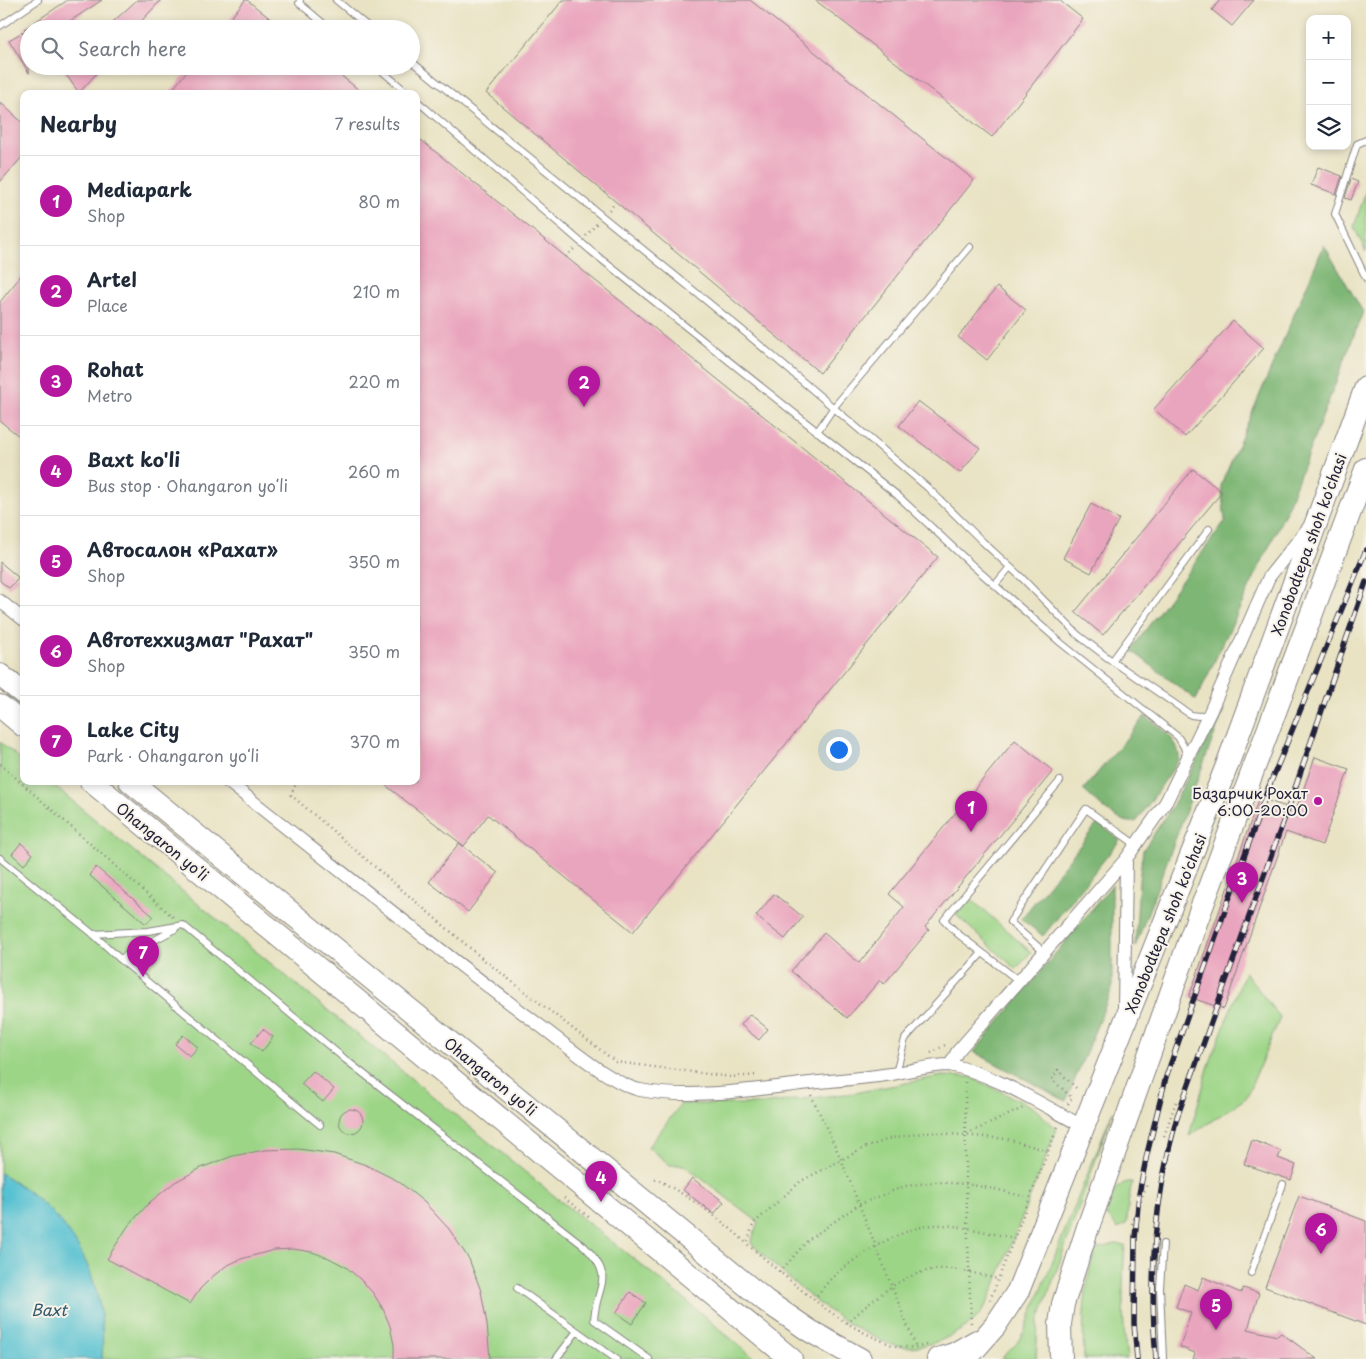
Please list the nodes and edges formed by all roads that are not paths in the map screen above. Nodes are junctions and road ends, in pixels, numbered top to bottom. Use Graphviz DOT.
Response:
graph roads {
  1 [pos="38,0"];
  2 [pos="300,0"];
  3 [pos="336,0"];
  4 [pos="319,20"];
  5 [pos="360,20"];
  6 [pos="0,26"];
  7 [pos="420,68"];
  8 [pos="387,75"];
  9 [pos="404,90"];
  10 [pos="420,103"];
  11 [pos="1366,140"];
  12 [pos="970,247"];
  13 [pos="1366,278"];
  14 [pos="1366,388"];
  15 [pos="834,407"];
  16 [pos="817,432"];
  17 [pos="1366,469"];
  18 [pos="1319,515"];
  19 [pos="1345,525"];
  20 [pos="1209,529"];
  21 [pos="1010,567"];
  22 [pos="995,586"];
  23 [pos="0,601"];
  24 [pos="20,617"];
  25 [pos="1112,661"];
  26 [pos="0,675"];
  27 [pos="20,691"];
  28 [pos="0,706"];
  29 [pos="1210,712"];
  30 [pos="20,723"];
  31 [pos="1188,760"];
  32 [pos="1060,781"];
  33 [pos="96,785"];
  34 [pos="135,785"];
  35 [pos="232,785"];
  36 [pos="1135,844"];
  37 [pos="0,858"];
  38 [pos="1126,859"];
  39 [pos="183,925"];
  40 [pos="93,934"];
  41 [pos="1044,952"];
  42 [pos="982,953"];
  43 [pos="120,959"];
  44 [pos="1019,981"];
  45 [pos="1124,1024"];
  46 [pos="950,1065"];
  47 [pos="896,1073"];
  48 [pos="320,1125"];
  49 [pos="1084,1127"];
  50 [pos="1284,1184"];
  51 [pos="1163,1244"];
  52 [pos="1250,1273"];
  53 [pos="517,1288"];
  54 [pos="978,1326"];
  55 [pos="577,1331"];
  56 [pos="934,1351"];
  57 [pos="860,1358"];
  58 [pos="556,1359"];
  59 [pos="616,1359"];
  60 [pos="649,1359"];
  61 [pos="791,1359"];
  62 [pos="966,1359"];
  63 [pos="1061,1359"];
  64 [pos="1163,1359"];
  1 -- 6 [label="lane"];
  2 -- 4 [label="lane"];
  3 -- 5 [label="lane"];
  7 -- 15 [label="lane"];
  8 -- 9 [label="lane"];
  10 -- 16 [label="lane"];
  11 -- 13 [label="lane"];
  12 -- 15 [label="lane"];
  14 -- 18 [label="highway, Xonobodtepa shoh ko'chasi"];
  15 -- 16 [label="lane"];
  15 -- 21 [label="lane"];
  16 -- 22 [label="lane"];
  17 -- 19 [label="highway, Xonobodtepa shoh ko'chasi"];
  18 -- 19 [label="highway"];
  18 -- 29 [label="street"];
  18 -- 45 [label="highway, Xonobodtepa shoh ko'chasi"];
  19 -- 63 [label="highway, Xonobodtepa shoh ko'chasi"];
  20 -- 25 [label="lane"];
  21 -- 22 [label="lane"];
  21 -- 25 [label="lane"];
  22 -- 31 [label="lane"];
  23 -- 24 [label="street"];
  25 -- 29 [label="lane"];
  26 -- 27 [label="highway"];
  28 -- 30 [label="highway"];
  29 -- 31 [label="street"];
  31 -- 36 [label="street"];
  32 -- 42 [label="lane"];
  33 -- 61 [label="highway, Ohangaron yoʻli"];
  34 -- 57 [label="highway, Ohangaron yoʻli"];
  35 -- 47 [label="street"];
  36 -- 38 [label="street"];
  36 -- 41 [label="lane"];
  37 -- 40 [label="lane"];
  38 -- 41 [label="street"];
  38 -- 45 [label="street"];
  39 -- 40 [label="lane"];
  39 -- 43 [label="lane"];
  39 -- 60 [label="lane"];
  40 -- 43 [label="lane"];
  41 -- 44 [label="street"];
  42 -- 44 [label="lane"];
  42 -- 47 [label="lane"];
  43 -- 48 [label="lane"];
  44 -- 46 [label="street"];
  45 -- 49 [label="highway, Xonobodtepa shoh ko'chasi"];
  46 -- 47 [label="street"];
  46 -- 49 [label="street"];
  49 -- 54 [label="highway, Xonobodtepa shoh ko'chasi"];
  50 -- 52 [label="lane"];
  51 -- 64 [label="lane"];
  53 -- 55 [label="lane"];
  54 -- 56 [label="highway"];
  54 -- 62 [label="highway, Xonobodtepa shoh ko'chasi"];
  55 -- 58 [label="lane"];
  55 -- 59 [label="lane"];
}
